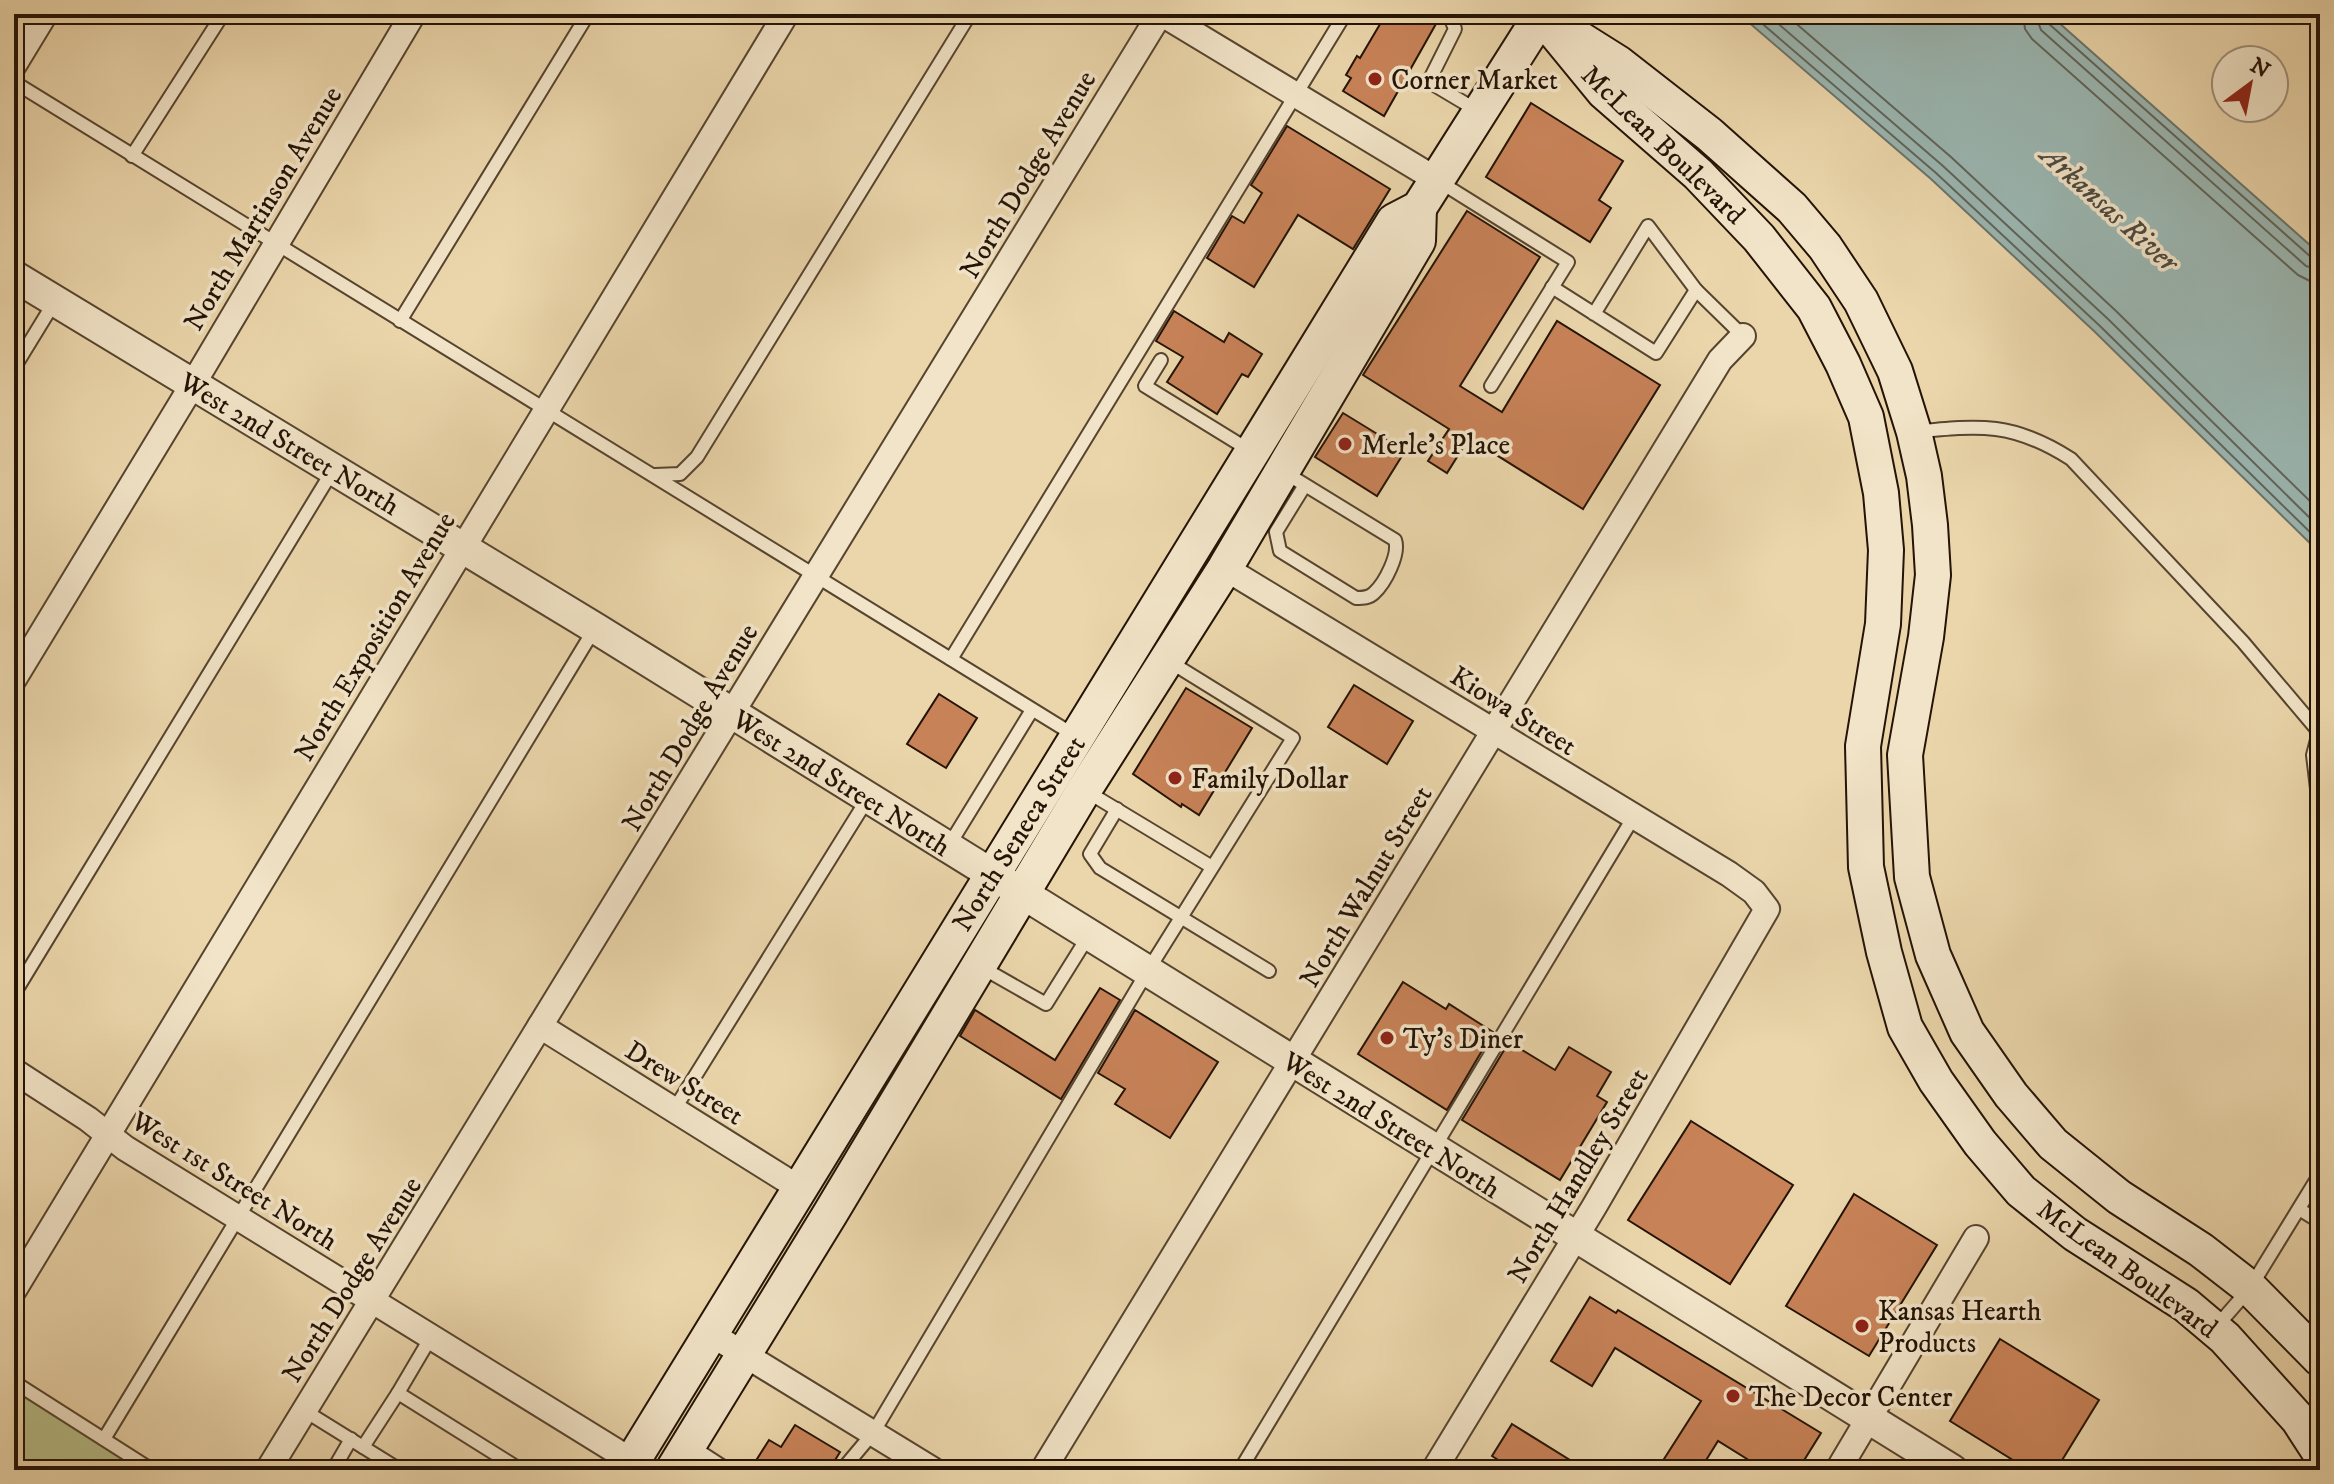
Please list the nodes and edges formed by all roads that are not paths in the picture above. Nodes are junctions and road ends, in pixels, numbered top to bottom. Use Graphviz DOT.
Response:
graph roads {
  1 [pos="45,14"];
  2 [pos="223,14"];
  3 [pos="413,14"];
  4 [pos="588,14"];
  5 [pos="786,14"];
  6 [pos="970,14"];
  7 [pos="1161,14"];
  8 [pos="1345,14"];
  9 [pos="1449,14"];
  10 [pos="1541,14"];
  11 [pos="14,65"];
  12 [pos="14,82"];
  13 [pos="1296,95"];
  14 [pos="1480,112"];
  15 [pos="132,156"];
  16 [pos="1428,194"];
  17 [pos="276,245"];
  18 [pos="14,276"];
  19 [pos="1552,287"];
  20 [pos="1696,290"];
  21 [pos="55,301"];
  22 [pos="1594,314"];
  23 [pos="400,321"];
  24 [pos="1743,336"];
  25 [pos="1161,360"];
  26 [pos="14,368"];
  27 [pos="193,384"];
  28 [pos="1491,386"];
  29 [pos="546,410"];
  30 [pos="1914,432"];
  31 [pos="1275,466"];
  32 [pos="333,470"];
  33 [pos="653,475"];
  34 [pos="463,548"];
  35 [pos="1225,568"];
  36 [pos="816,576"];
  37 [pos="595,628"];
  38 [pos="951,659"];
  39 [pos="1167,660"];
  40 [pos="14,679"];
  41 [pos="1032,710"];
  42 [pos="732,714"];
  43 [pos="1494,732"];
  44 [pos="1077,737"];
  45 [pos="1084,790"];
  46 [pos="868,798"];
  47 [pos="1117,809"];
  48 [pos="2320,814"];
  49 [pos="1633,818"];
  50 [pos="948,847"];
  51 [pos="1212,867"];
  52 [pos="992,875"];
  53 [pos="1021,894"];
  54 [pos="1767,909"];
  55 [pos="1181,918"];
  56 [pos="1089,935"];
  57 [pos="978,965"];
  58 [pos="1269,971"];
  59 [pos="1147,972"];
  60 [pos="14,994"];
  61 [pos="540,1026"];
  62 [pos="1293,1062"];
  63 [pos="14,1071"];
  64 [pos="674,1110"];
  65 [pos="107,1134"];
  66 [pos="1433,1150"];
  67 [pos="2320,1174"];
  68 [pos="799,1188"];
  69 [pos="2299,1209"];
  70 [pos="237,1217"];
  71 [pos="2320,1222"];
  72 [pos="1575,1238"];
  73 [pos="1976,1238"];
  74 [pos="16,1281"];
  75 [pos="2250,1288"];
  76 [pos="373,1302"];
  77 [pos="2215,1329"];
  78 [pos="711,1334"];
  79 [pos="431,1337"];
  80 [pos="744,1355"];
  81 [pos="2320,1359"];
  82 [pos="14,1382"];
  83 [pos="398,1393"];
  84 [pos="305,1411"];
  85 [pos="1869,1419"];
  86 [pos="873,1433"];
  87 [pos="104,1439"];
  88 [pos="351,1439"];
  89 [pos="363,1447"];
  90 [pos="2320,1453"];
  91 [pos="681,1457"];
  92 [pos="629,1466"];
  93 [pos="152,1470"];
  94 [pos="268,1470"];
  95 [pos="333,1470"];
  96 [pos="400,1470"];
  97 [pos="521,1470"];
  98 [pos="728,1470"];
  99 [pos="842,1470"];
  100 [pos="933,1470"];
  101 [pos="1043,1470"];
  102 [pos="1240,1470"];
  103 [pos="1434,1470"];
  104 [pos="1838,1470"];
  105 [pos="1952,1470"];
  1 -- 11 [label="street"];
  2 -- 15 [label="lane"];
  3 -- 17 [label="street, North Martinson Avenue"];
  4 -- 23 [label="lane"];
  5 -- 29 [label="street, North Exposition Avenue"];
  6 -- 33 [label="lane"];
  7 -- 13 [label="street"];
  7 -- 36 [label="street, North Dodge Avenue"];
  8 -- 13 [label="lane"];
  9 -- 14 [label="lane"];
  10 -- 14 [label="main road, North Seneca Street"];
  10 -- 30 [label="main road, McLean Boulevard"];
  10 -- 77 [label="main road, McLean Boulevard"];
  12 -- 15 [label="lane"];
  13 -- 16 [label="street"];
  13 -- 38 [label="lane"];
  14 -- 16 [label="main road, North Seneca Street"];
  15 -- 17 [label="lane"];
  16 -- 19 [label="lane"];
  16 -- 31 [label="main road, North Seneca Street"];
  17 -- 23 [label="lane"];
  17 -- 27 [label="street, North Martinson Avenue"];
  18 -- 21 [label="street, West 2nd Street North"];
  19 -- 22 [label="lane"];
  19 -- 28 [label="lane"];
  20 -- 22 [label="lane"];
  20 -- 22 [label="lane"];
  20 -- 24 [label="lane"];
  21 -- 26 [label="lane"];
  21 -- 27 [label="street, West 2nd Street North"];
  23 -- 29 [label="lane"];
  24 -- 43 [label="street, North Walnut Street"];
  25 -- 31 [label="lane"];
  27 -- 32 [label="street, West 2nd Street North"];
  27 -- 40 [label="street, North Martinson Avenue"];
  29 -- 33 [label="lane"];
  29 -- 34 [label="street, North Exposition Avenue"];
  30 -- 48 [label="lane"];
  30 -- 75 [label="main road, McLean Boulevard"];
  31 -- 31 [label="lane"];
  31 -- 35 [label="main road, North Seneca Street"];
  31 -- 44 [label="main road, North Seneca Street"];
  32 -- 34 [label="street, West 2nd Street North"];
  32 -- 60 [label="lane"];
  33 -- 36 [label="lane"];
  34 -- 37 [label="street, West 2nd Street North"];
  34 -- 65 [label="street, North Exposition Avenue"];
  35 -- 39 [label="main road, North Seneca Street"];
  35 -- 43 [label="street, Kiowa Street"];
  36 -- 38 [label="lane"];
  36 -- 42 [label="street, North Dodge Avenue"];
  37 -- 42 [label="street, West 2nd Street North"];
  37 -- 70 [label="lane"];
  38 -- 41 [label="lane"];
  39 -- 45 [label="main road, North Seneca Street"];
  39 -- 51 [label="lane"];
  41 -- 44 [label="lane"];
  41 -- 50 [label="lane"];
  42 -- 46 [label="street, West 2nd Street North"];
  42 -- 61 [label="street, North Dodge Avenue"];
  43 -- 49 [label="street, Kiowa Street"];
  43 -- 62 [label="street, North Walnut Street"];
  44 -- 52 [label="main road, North Seneca Street"];
  45 -- 47 [label="lane"];
  45 -- 53 [label="main road, North Seneca Street"];
  46 -- 50 [label="street, West 2nd Street North"];
  46 -- 64 [label="lane"];
  47 -- 51 [label="lane"];
  47 -- 55 [label="lane"];
  49 -- 54 [label="street, Kiowa Street"];
  49 -- 66 [label="lane"];
  50 -- 52 [label="street, West 2nd Street North"];
  51 -- 55 [label="lane"];
  52 -- 53 [label="street, West 2nd Street North"];
  52 -- 68 [label="main road, North Seneca Street"];
  53 -- 56 [label="street, West 2nd Street North"];
  53 -- 57 [label="main road, North Seneca Street"];
  54 -- 72 [label="street, North Handley Street"];
  55 -- 58 [label="lane"];
  55 -- 59 [label="lane"];
  56 -- 57 [label="lane"];
  56 -- 59 [label="street, West 2nd Street North"];
  57 -- 80 [label="main road, North Seneca Street"];
  59 -- 62 [label="street, West 2nd Street North"];
  59 -- 86 [label="lane"];
  61 -- 64 [label="street, Drew Street"];
  61 -- 76 [label="street, North Dodge Avenue"];
  62 -- 66 [label="street, West 2nd Street North"];
  62 -- 101 [label="street, North Walnut Street"];
  63 -- 65 [label="street, West 1st Street North"];
  64 -- 68 [label="street, Drew Street"];
  65 -- 70 [label="street, West 1st Street North"];
  65 -- 74 [label="street, North Exposition Avenue"];
  66 -- 72 [label="street, West 2nd Street North"];
  66 -- 102 [label="lane"];
  67 -- 69 [label="lane"];
  68 -- 78 [label="main road, North Seneca Street"];
  69 -- 71 [label="lane"];
  69 -- 75 [label="lane"];
  70 -- 76 [label="street, West 1st Street North"];
  70 -- 87 [label="lane"];
  72 -- 85 [label="street, West 2nd Street North"];
  72 -- 103 [label="street, North Handley Street"];
  73 -- 85 [label="street"];
  75 -- 77 [label="lane"];
  75 -- 81 [label="main road, McLean Boulevard"];
  76 -- 79 [label="street, West 1st Street North"];
  76 -- 84 [label="street, North Dodge Avenue"];
  77 -- 90 [label="main road, McLean Boulevard"];
  78 -- 80 [label="street"];
  78 -- 92 [label="main road, North Seneca Street"];
  79 -- 83 [label="lane"];
  79 -- 92 [label="street, West 1st Street North"];
  80 -- 86 [label="street"];
  80 -- 91 [label="main road, North Seneca Street"];
  82 -- 87 [label="lane"];
  83 -- 89 [label="lane"];
  83 -- 97 [label="lane"];
  84 -- 88 [label="lane"];
  84 -- 94 [label="street, North Dodge Avenue"];
  85 -- 104 [label="street"];
  85 -- 105 [label="street, West 2nd Street North"];
  86 -- 99 [label="lane"];
  86 -- 100 [label="street"];
  87 -- 93 [label="lane"];
  88 -- 89 [label="lane"];
  88 -- 95 [label="lane"];
  89 -- 96 [label="lane"];
  91 -- 98 [label="lane"];
}
